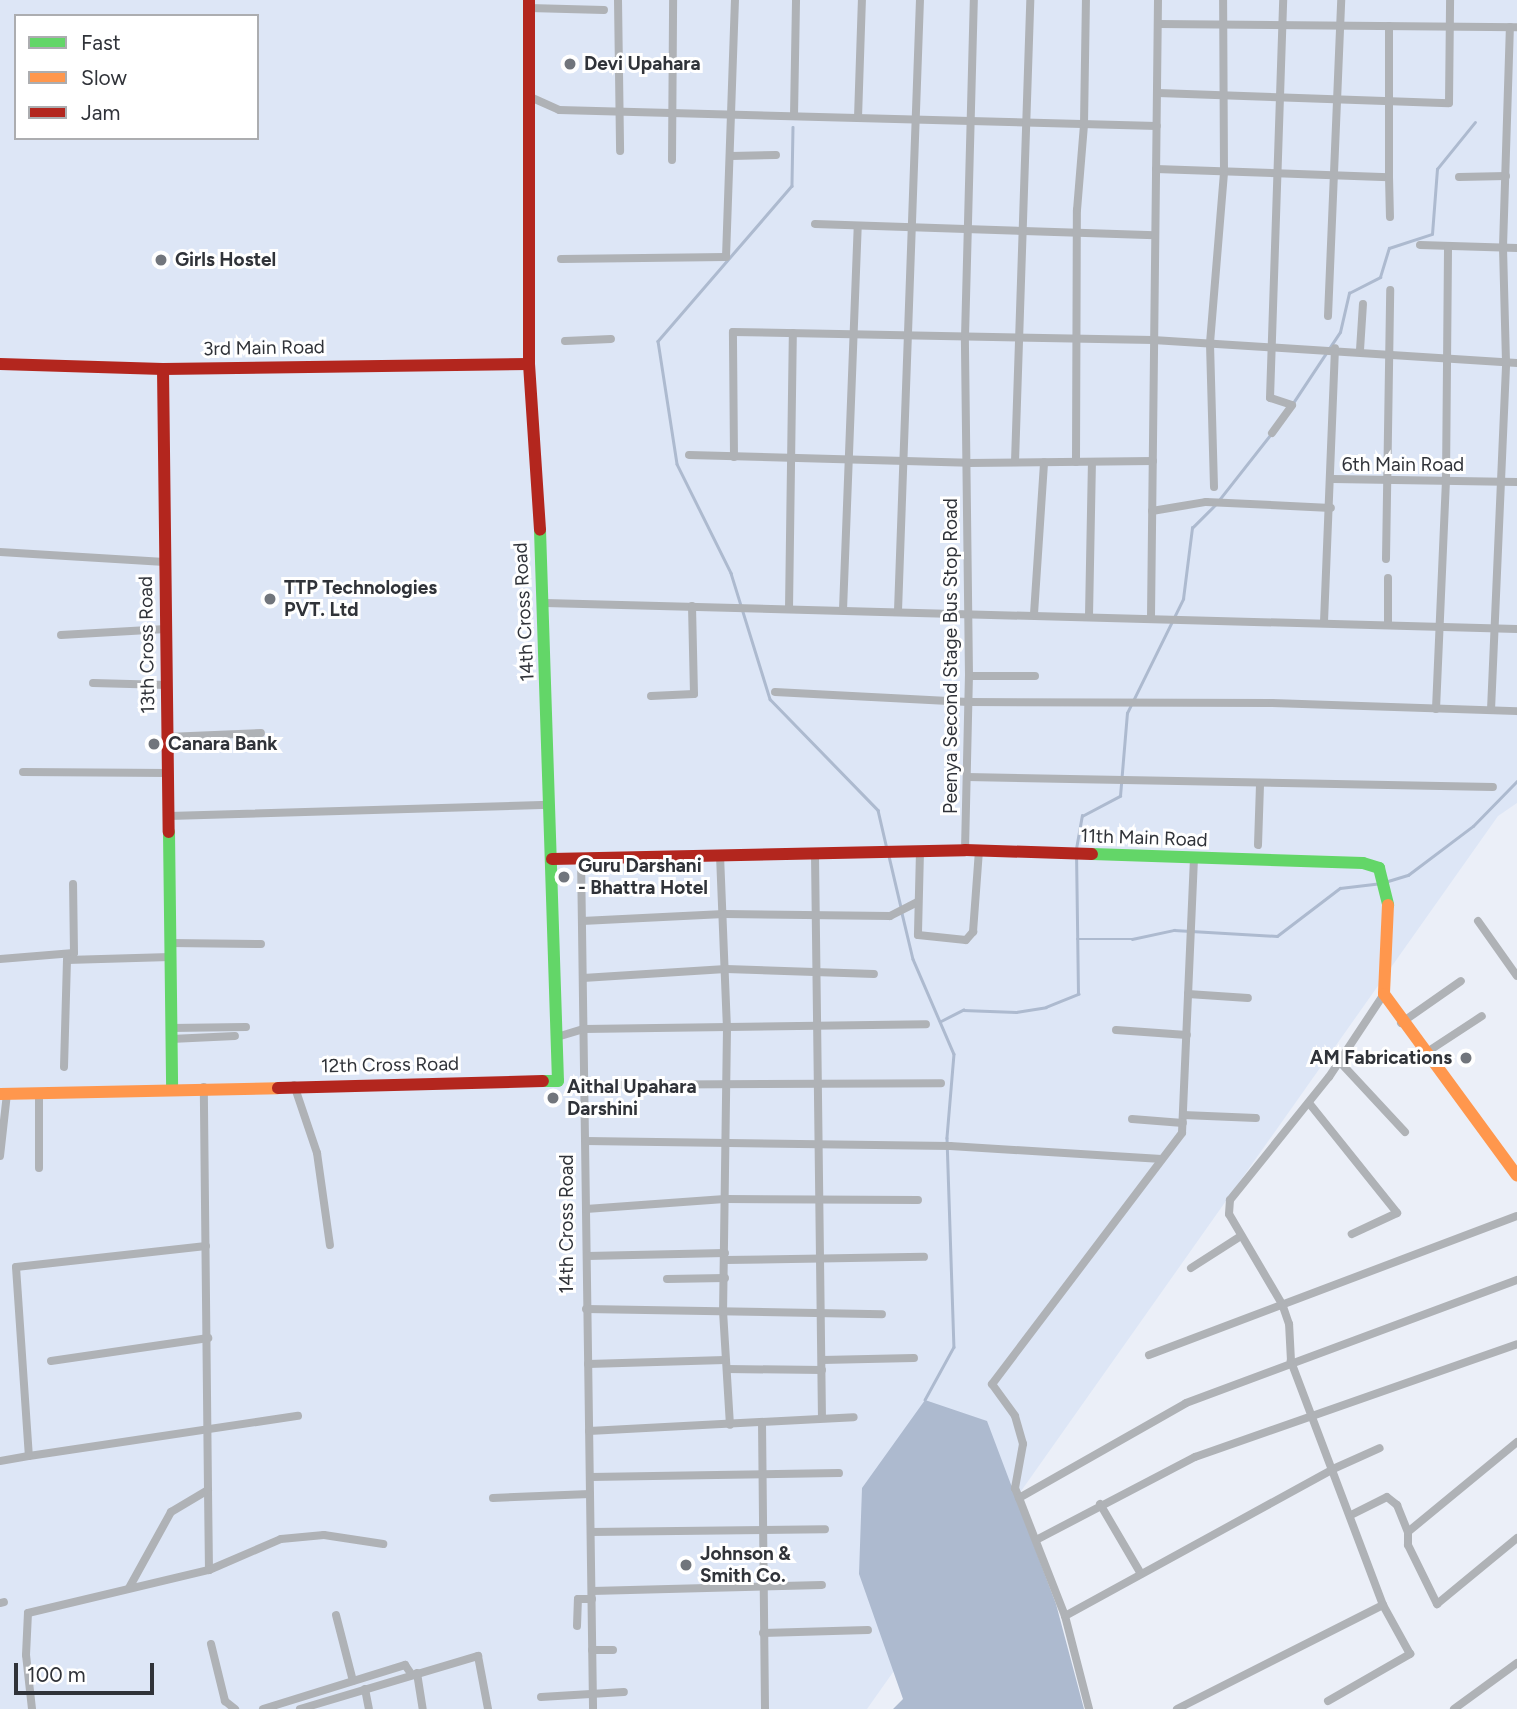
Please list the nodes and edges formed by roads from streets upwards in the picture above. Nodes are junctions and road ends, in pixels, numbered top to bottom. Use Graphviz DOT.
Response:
graph roads {
  1 [pos="618,0"];
  2 [pos="673,0"];
  3 [pos="735,0"];
  4 [pos="796,0"];
  5 [pos="862,0"];
  6 [pos="920,0"];
  7 [pos="974,0"];
  8 [pos="1030,0"];
  9 [pos="1086,0"];
  10 [pos="1158,0"];
  11 [pos="1223,0"];
  12 [pos="1283,0"];
  13 [pos="1340,0"];
  14 [pos="1450,0"];
  15 [pos="529,4"];
  16 [pos="604,10"];
  17 [pos="1158,24"];
  18 [pos="1224,24"];
  19 [pos="1283,24"];
  20 [pos="1341,26"];
  21 [pos="1389,26"];
  22 [pos="1450,26"];
  23 [pos="1514,27"];
  24 [pos="1158,93"];
  25 [pos="1224,95"];
  26 [pos="528,96"];
  27 [pos="1279,97"];
  28 [pos="1337,98"];
  29 [pos="1389,100"];
  30 [pos="620,112"];
  31 [pos="674,113"];
  32 [pos="732,115"];
  33 [pos="793,116"];
  34 [pos="858,118"];
  35 [pos="918,120"];
  36 [pos="973,121"];
  37 [pos="1027,122"];
  38 [pos="1084,124"];
  39 [pos="1157,126"];
  40 [pos="620,151"];
  41 [pos="776,155"];
  42 [pos="731,156"];
  43 [pos="672,160"];
  44 [pos="1507,162"];
  45 [pos="1517,162"];
  46 [pos="1156,169"];
  47 [pos="1224,172"];
  48 [pos="1276,173"];
  49 [pos="1332,175"];
  50 [pos="1506,176"];
  51 [pos="1389,177"];
  52 [pos="1459,177"];
  53 [pos="1390,217"];
  54 [pos="815,224"];
  55 [pos="858,226"];
  56 [pos="910,227"];
  57 [pos="967,229"];
  58 [pos="1023,231"];
  59 [pos="1076,233"];
  60 [pos="1155,235"];
  61 [pos="1420,245"];
  62 [pos="1448,246"];
  63 [pos="1503,247"];
  64 [pos="1517,248"];
  65 [pos="561,260"];
  66 [pos="1390,290"];
  67 [pos="1363,304"];
  68 [pos="1328,316"];
  69 [pos="793,333"];
  70 [pos="854,334"];
  71 [pos="907,335"];
  72 [pos="965,337"];
  73 [pos="1018,338"];
  74 [pos="1074,338"];
  75 [pos="611,339"];
  76 [pos="1153,340"];
  77 [pos="565,341"];
  78 [pos="1210,343"];
  79 [pos="1270,345"];
  80 [pos="1335,348"];
  81 [pos="1360,350"];
  82 [pos="1389,352"];
  83 [pos="1448,357"];
  84 [pos="1506,362"];
  85 [pos="529,363"];
  86 [pos="1517,363"];
  87 [pos="0,365"];
  88 [pos="163,369"];
  89 [pos="1272,433"];
  90 [pos="689,455"];
  91 [pos="734,457"];
  92 [pos="791,460"];
  93 [pos="852,461"];
  94 [pos="1153,461"];
  95 [pos="903,462"];
  96 [pos="1044,462"];
  97 [pos="1076,462"];
  98 [pos="1092,462"];
  99 [pos="968,463"];
  100 [pos="1016,463"];
  101 [pos="1333,479"];
  102 [pos="1387,480"];
  103 [pos="1446,480"];
  104 [pos="1500,481"];
  105 [pos="1517,482"];
  106 [pos="1214,487"];
  107 [pos="1331,508"];
  108 [pos="1152,511"];
  109 [pos="0,552"];
  110 [pos="1386,559"];
  111 [pos="165,562"];
  112 [pos="1388,578"];
  113 [pos="545,603"];
  114 [pos="692,607"];
  115 [pos="789,609"];
  116 [pos="843,610"];
  117 [pos="898,611"];
  118 [pos="969,613"];
  119 [pos="1034,614"];
  120 [pos="1090,615"];
  121 [pos="1151,617"];
  122 [pos="1324,622"];
  123 [pos="1388,625"];
  124 [pos="1438,627"];
  125 [pos="166,629"];
  126 [pos="1495,629"];
  127 [pos="1517,629"];
  128 [pos="61,635"];
  129 [pos="969,676"];
  130 [pos="1035,676"];
  131 [pos="93,683"];
  132 [pos="167,685"];
  133 [pos="775,692"];
  134 [pos="651,696"];
  135 [pos="968,702"];
  136 [pos="1436,709"];
  137 [pos="1491,710"];
  138 [pos="1517,711"];
  139 [pos="261,733"];
  140 [pos="167,737"];
  141 [pos="23,772"];
  142 [pos="168,773"];
  143 [pos="967,776"];
  144 [pos="1260,784"];
  145 [pos="1493,788"];
  146 [pos="550,805"];
  147 [pos="169,816"];
  148 [pos="1258,845"];
  149 [pos="965,850"];
  150 [pos="979,850"];
  151 [pos="920,851"];
  152 [pos="720,855"];
  153 [pos="815,855"];
  154 [pos="581,857"];
  155 [pos="1194,858"];
  156 [pos="552,859"];
  157 [pos="74,884"];
  158 [pos="917,902"];
  159 [pos="724,914"];
  160 [pos="816,914"];
  161 [pos="582,921"];
  162 [pos="1478,921"];
  163 [pos="170,943"];
  164 [pos="261,944"];
  165 [pos="170,957"];
  166 [pos="0,958"];
  167 [pos="726,969"];
  168 [pos="816,971"];
  169 [pos="874,974"];
  170 [pos="1517,976"];
  171 [pos="583,978"];
  172 [pos="1461,981"];
  173 [pos="1188,994"];
  174 [pos="1384,994"];
  175 [pos="1248,998"];
  176 [pos="1482,1016"];
  177 [pos="1401,1023"];
  178 [pos="926,1024"];
  179 [pos="816,1026"];
  180 [pos="246,1027"];
  181 [pos="727,1028"];
  182 [pos="584,1029"];
  183 [pos="1116,1030"];
  184 [pos="171,1034"];
  185 [pos="1187,1035"];
  186 [pos="235,1037"];
  187 [pos="557,1037"];
  188 [pos="1424,1054"];
  189 [pos="1339,1061"];
  190 [pos="64,1067"];
  191 [pos="817,1082"];
  192 [pos="941,1083"];
  193 [pos="726,1084"];
  194 [pos="585,1085"];
  195 [pos="294,1086"];
  196 [pos="204,1087"];
  197 [pos="172,1088"];
  198 [pos="40,1093"];
  199 [pos="3,1094"];
  200 [pos="1309,1102"];
  201 [pos="1256,1118"];
  202 [pos="1132,1119"];
  203 [pos="1183,1119"];
  204 [pos="1405,1132"];
  205 [pos="586,1141"];
  206 [pos="726,1142"];
  207 [pos="819,1146"];
  208 [pos="0,1157"];
  209 [pos="1162,1159"];
  210 [pos="39,1168"];
  211 [pos="1517,1176"];
  212 [pos="725,1199"];
  213 [pos="918,1200"];
  214 [pos="819,1202"];
  215 [pos="586,1209"];
  216 [pos="1517,1216"];
  217 [pos="1352,1234"];
  218 [pos="1241,1236"];
  219 [pos="330,1245"];
  220 [pos="206,1246"];
  221 [pos="587,1255"];
  222 [pos="725,1257"];
  223 [pos="924,1257"];
  224 [pos="820,1259"];
  225 [pos="1191,1268"];
  226 [pos="725,1278"];
  227 [pos="667,1279"];
  228 [pos="1517,1280"];
  229 [pos="1282,1304"];
  230 [pos="586,1308"];
  231 [pos="723,1311"];
  232 [pos="821,1313"];
  233 [pos="882,1314"];
  234 [pos="208,1338"];
  235 [pos="1517,1344"];
  236 [pos="1149,1355"];
  237 [pos="914,1358"];
  238 [pos="822,1360"];
  239 [pos="51,1361"];
  240 [pos="1291,1362"];
  241 [pos="588,1364"];
  242 [pos="726,1364"];
  243 [pos="822,1370"];
  244 [pos="298,1416"];
  245 [pos="822,1417"];
  246 [pos="854,1417"];
  247 [pos="1314,1418"];
  248 [pos="762,1422"];
  249 [pos="730,1425"];
  250 [pos="207,1428"];
  251 [pos="589,1431"];
  252 [pos="1517,1442"];
  253 [pos="1380,1448"];
  254 [pos="29,1456"];
  255 [pos="0,1461"];
  256 [pos="1333,1469"];
  257 [pos="762,1473"];
  258 [pos="839,1473"];
  259 [pos="590,1477"];
  260 [pos="208,1490"];
  261 [pos="590,1494"];
  262 [pos="493,1498"];
  263 [pos="1019,1499"];
  264 [pos="1100,1504"];
  265 [pos="1351,1515"];
  266 [pos="762,1529"];
  267 [pos="825,1529"];
  268 [pos="591,1532"];
  269 [pos="1408,1532"];
  270 [pos="1517,1538"];
  271 [pos="1038,1539"];
  272 [pos="383,1544"];
  273 [pos="209,1570"];
  274 [pos="1142,1574"];
  275 [pos="822,1585"];
  276 [pos="130,1588"];
  277 [pos="763,1589"];
  278 [pos="592,1595"];
  279 [pos="1383,1605"];
  280 [pos="336,1615"];
  281 [pos="1065,1616"];
  282 [pos="577,1626"];
  283 [pos="868,1630"];
  284 [pos="763,1633"];
  285 [pos="211,1644"];
  286 [pos="592,1650"];
  287 [pos="613,1650"];
  288 [pos="1517,1662"];
  289 [pos="414,1674"];
  290 [pos="353,1681"];
  291 [pos="365,1689"];
  292 [pos="624,1692"];
  293 [pos="593,1693"];
  294 [pos="541,1697"];
  295 [pos="1328,1701"];
  296 [pos="32,1709"];
  297 [pos="235,1709"];
  298 [pos="263,1709"];
  299 [pos="300,1709"];
  300 [pos="369,1709"];
  301 [pos="423,1709"];
  302 [pos="488,1709"];
  303 [pos="593,1709"];
  304 [pos="765,1709"];
  305 [pos="1089,1709"];
  306 [pos="1177,1709"];
  307 [pos="1454,1709"];
  1 -- 30 [label="street"];
  2 -- 31 [label="street"];
  3 -- 32 [label="street"];
  4 -- 33 [label="street"];
  5 -- 34 [label="street"];
  6 -- 35 [label="street"];
  7 -- 36 [label="street, Peenya Second Stage Bus Stop Road"];
  8 -- 37 [label="street"];
  9 -- 38 [label="street"];
  10 -- 17 [label="street"];
  11 -- 18 [label="street"];
  12 -- 19 [label="street"];
  13 -- 20 [label="street"];
  14 -- 22 [label="street"];
  15 -- 16 [label="street"];
  15 -- 26 [label="street, 14th Cross Road"];
  17 -- 18 [label="street"];
  17 -- 24 [label="street"];
  18 -- 19 [label="street"];
  18 -- 25 [label="street"];
  19 -- 20 [label="street"];
  19 -- 27 [label="street"];
  20 -- 21 [label="street"];
  20 -- 28 [label="street"];
  21 -- 22 [label="street"];
  21 -- 29 [label="street"];
  22 -- 23 [label="street"];
  22 -- 29 [label="street"];
  23 -- 44 [label="street"];
  24 -- 25 [label="street"];
  24 -- 39 [label="street"];
  25 -- 27 [label="street"];
  25 -- 47 [label="street"];
  26 -- 30 [label="street"];
  26 -- 85 [label="street, 14th Cross Road"];
  27 -- 28 [label="street"];
  27 -- 48 [label="street"];
  28 -- 29 [label="street"];
  28 -- 49 [label="street"];
  29 -- 51 [label="street"];
  30 -- 31 [label="street"];
  30 -- 40 [label="street"];
  31 -- 32 [label="street"];
  31 -- 43 [label="street"];
  32 -- 33 [label="street"];
  32 -- 42 [label="street"];
  33 -- 34 [label="street"];
  34 -- 35 [label="street"];
  35 -- 36 [label="street"];
  35 -- 56 [label="street"];
  36 -- 37 [label="street"];
  36 -- 57 [label="street, Peenya Second Stage Bus Stop Road"];
  37 -- 38 [label="street"];
  37 -- 58 [label="street"];
  38 -- 39 [label="street"];
  38 -- 59 [label="street"];
  39 -- 46 [label="street"];
  41 -- 42 [label="street"];
  42 -- 65 [label="street"];
  44 -- 45 [label="street"];
  44 -- 50 [label="street"];
  46 -- 47 [label="street"];
  46 -- 60 [label="street"];
  47 -- 48 [label="street"];
  47 -- 78 [label="street"];
  48 -- 49 [label="street"];
  48 -- 79 [label="street"];
  49 -- 51 [label="street"];
  49 -- 68 [label="street"];
  50 -- 52 [label="street"];
  50 -- 63 [label="street"];
  51 -- 53 [label="street"];
  54 -- 55 [label="street"];
  55 -- 56 [label="street"];
  55 -- 70 [label="street"];
  56 -- 57 [label="street"];
  56 -- 71 [label="street"];
  57 -- 58 [label="street"];
  57 -- 72 [label="street, Peenya Second Stage Bus Stop Road"];
  58 -- 59 [label="street"];
  58 -- 73 [label="street"];
  59 -- 60 [label="street"];
  59 -- 74 [label="street"];
  60 -- 76 [label="street"];
  61 -- 62 [label="street"];
  62 -- 63 [label="street"];
  62 -- 83 [label="street"];
  63 -- 64 [label="street"];
  63 -- 84 [label="street"];
  66 -- 82 [label="street"];
  67 -- 81 [label="street"];
  69 -- 70 [label="street"];
  69 -- 91 [label="street"];
  69 -- 92 [label="street"];
  70 -- 71 [label="street"];
  70 -- 93 [label="street"];
  71 -- 72 [label="street"];
  71 -- 95 [label="street"];
  72 -- 73 [label="street"];
  72 -- 99 [label="street, Peenya Second Stage Bus Stop Road"];
  73 -- 74 [label="street"];
  73 -- 100 [label="street"];
  74 -- 76 [label="street"];
  74 -- 97 [label="street"];
  75 -- 77 [label="street"];
  76 -- 78 [label="street"];
  76 -- 94 [label="street"];
  78 -- 79 [label="street"];
  78 -- 106 [label="street"];
  79 -- 80 [label="street"];
  79 -- 89 [label="street"];
  80 -- 81 [label="street"];
  80 -- 101 [label="street"];
  81 -- 82 [label="street"];
  82 -- 83 [label="street"];
  82 -- 102 [label="street"];
  83 -- 84 [label="street"];
  83 -- 103 [label="street"];
  84 -- 86 [label="street"];
  84 -- 104 [label="street"];
  85 -- 88 [label="street, 3rd Main Road"];
  85 -- 113 [label="street, 14th Cross Road"];
  87 -- 88 [label="street, 3rd Main Road"];
  88 -- 111 [label="street, 13th Cross Road"];
  90 -- 91 [label="street"];
  91 -- 92 [label="street"];
  92 -- 93 [label="street"];
  92 -- 115 [label="street"];
  93 -- 95 [label="street"];
  93 -- 116 [label="street"];
  94 -- 98 [label="street"];
  94 -- 108 [label="street"];
  95 -- 99 [label="street"];
  95 -- 117 [label="street"];
  96 -- 97 [label="street"];
  96 -- 100 [label="street"];
  96 -- 119 [label="street"];
  97 -- 98 [label="street"];
  98 -- 120 [label="street"];
  99 -- 100 [label="street"];
  99 -- 118 [label="street, Peenya Second Stage Bus Stop Road"];
  101 -- 102 [label="street, 6th Main Road"];
  101 -- 107 [label="street, 6th Main Road"];
  102 -- 103 [label="street, 6th Main Road"];
  102 -- 110 [label="street"];
  103 -- 104 [label="street, 6th Main Road"];
  103 -- 124 [label="street"];
  104 -- 105 [label="street, 6th Main Road"];
  104 -- 126 [label="street"];
  107 -- 108 [label="street"];
  107 -- 122 [label="street, 6th Main Road"];
  108 -- 121 [label="street"];
  109 -- 111 [label="street"];
  111 -- 125 [label="street, 13th Cross Road"];
  112 -- 123 [label="street"];
  113 -- 114 [label="street"];
  113 -- 146 [label="street, 14th Cross Road"];
  114 -- 115 [label="street"];
  114 -- 134 [label="street"];
  115 -- 116 [label="street"];
  116 -- 117 [label="street"];
  117 -- 118 [label="street"];
  118 -- 119 [label="street"];
  118 -- 129 [label="street, Peenya Second Stage Bus Stop Road"];
  119 -- 120 [label="street"];
  120 -- 121 [label="street"];
  121 -- 122 [label="street"];
  122 -- 123 [label="street"];
  123 -- 124 [label="street"];
  124 -- 126 [label="street"];
  124 -- 136 [label="street"];
  125 -- 128 [label="street"];
  125 -- 132 [label="street, 13th Cross Road"];
  126 -- 127 [label="street"];
  126 -- 137 [label="street"];
  129 -- 130 [label="street"];
  129 -- 135 [label="street, Peenya Second Stage Bus Stop Road"];
  131 -- 132 [label="street"];
  132 -- 140 [label="street, 13th Cross Road"];
  133 -- 135 [label="street"];
  135 -- 136 [label="street"];
  135 -- 143 [label="street, Peenya Second Stage Bus Stop Road"];
  136 -- 137 [label="street"];
  137 -- 138 [label="street"];
  139 -- 140 [label="street"];
  140 -- 142 [label="street, 13th Cross Road"];
  141 -- 142 [label="street"];
  142 -- 147 [label="street, 13th Cross Road"];
  143 -- 144 [label="street"];
  143 -- 149 [label="street, Peenya Second Stage Bus Stop Road"];
  144 -- 145 [label="street"];
  144 -- 148 [label="street"];
  146 -- 147 [label="street"];
  146 -- 156 [label="street, 14th Cross Road"];
  147 -- 163 [label="street, 13th Cross Road"];
  149 -- 150 [label="street, 11th Main Road"];
  149 -- 151 [label="street, 11th Main Road"];
  150 -- 155 [label="street, 11th Main Road"];
  150 -- 158 [label="street"];
  151 -- 153 [label="street, 11th Main Road"];
  151 -- 158 [label="street"];
  152 -- 153 [label="street, 11th Main Road"];
  152 -- 154 [label="street, 11th Main Road"];
  152 -- 159 [label="street"];
  153 -- 160 [label="street"];
  154 -- 156 [label="street, 11th Main Road"];
  154 -- 161 [label="street, 14th Cross Road"];
  155 -- 173 [label="street"];
  155 -- 174 [label="street, 11th Main Road"];
  156 -- 187 [label="street, 12th Cross Road"];
  157 -- 166 [label="street"];
  158 -- 160 [label="street"];
  159 -- 160 [label="street"];
  159 -- 161 [label="street"];
  159 -- 167 [label="street"];
  160 -- 168 [label="street"];
  161 -- 171 [label="street, 14th Cross Road"];
  162 -- 170 [label="street"];
  163 -- 164 [label="street"];
  163 -- 165 [label="street, 13th Cross Road"];
  165 -- 184 [label="street, 13th Cross Road"];
  165 -- 190 [label="street"];
  167 -- 168 [label="street"];
  167 -- 171 [label="street"];
  167 -- 181 [label="street"];
  168 -- 169 [label="street"];
  168 -- 179 [label="street"];
  171 -- 182 [label="street, 14th Cross Road"];
  172 -- 177 [label="street"];
  173 -- 175 [label="street"];
  173 -- 185 [label="street"];
  174 -- 177 [label="street"];
  174 -- 189 [label="street"];
  176 -- 188 [label="street"];
  177 -- 188 [label="street"];
  178 -- 179 [label="street"];
  179 -- 181 [label="street"];
  179 -- 191 [label="street"];
  180 -- 184 [label="street"];
  181 -- 182 [label="street"];
  181 -- 193 [label="street"];
  182 -- 187 [label="street"];
  182 -- 194 [label="street, 14th Cross Road"];
  183 -- 185 [label="street"];
  184 -- 186 [label="street"];
  184 -- 197 [label="street, 13th Cross Road"];
  185 -- 203 [label="street"];
  187 -- 195 [label="street, 12th Cross Road"];
  188 -- 211 [label="street"];
  189 -- 200 [label="street"];
  189 -- 204 [label="street"];
  191 -- 192 [label="street"];
  191 -- 193 [label="street"];
  191 -- 207 [label="street"];
  193 -- 194 [label="street"];
  193 -- 206 [label="street"];
  194 -- 205 [label="street, 14th Cross Road"];
  195 -- 196 [label="street, 12th Cross Road"];
  195 -- 219 [label="street"];
  196 -- 197 [label="street, 12th Cross Road"];
  196 -- 220 [label="street"];
  197 -- 198 [label="street, 12th Cross Road"];
  198 -- 199 [label="street, 12th Cross Road"];
  198 -- 210 [label="street"];
  199 -- 208 [label="street"];
  200 -- 217 [label="street"];
  200 -- 218 [label="street"];
  201 -- 203 [label="street"];
  202 -- 203 [label="street"];
  203 -- 209 [label="street"];
  205 -- 206 [label="street"];
  205 -- 215 [label="street, 14th Cross Road"];
  206 -- 207 [label="street"];
  206 -- 212 [label="street"];
  207 -- 209 [label="street"];
  207 -- 214 [label="street"];
  209 -- 263 [label="street"];
  212 -- 214 [label="street"];
  212 -- 215 [label="street"];
  212 -- 222 [label="street"];
  213 -- 214 [label="street"];
  214 -- 224 [label="street"];
  215 -- 221 [label="street, 14th Cross Road"];
  216 -- 229 [label="street"];
  218 -- 225 [label="street"];
  218 -- 229 [label="street"];
  220 -- 234 [label="street"];
  220 -- 254 [label="street"];
  221 -- 222 [label="street"];
  221 -- 230 [label="street, 14th Cross Road"];
  222 -- 224 [label="street"];
  222 -- 226 [label="street"];
  223 -- 224 [label="street"];
  224 -- 232 [label="street"];
  226 -- 227 [label="street"];
  226 -- 231 [label="street"];
  228 -- 240 [label="street"];
  229 -- 236 [label="street"];
  229 -- 240 [label="street"];
  230 -- 231 [label="street"];
  230 -- 241 [label="street, 14th Cross Road"];
  231 -- 232 [label="street"];
  231 -- 242 [label="street"];
  232 -- 233 [label="street"];
  232 -- 238 [label="street"];
  234 -- 239 [label="street"];
  234 -- 250 [label="street"];
  235 -- 247 [label="street"];
  237 -- 238 [label="street"];
  238 -- 243 [label="street"];
  240 -- 247 [label="street"];
  240 -- 263 [label="street"];
  241 -- 242 [label="street"];
  241 -- 251 [label="street, 14th Cross Road"];
  242 -- 243 [label="street"];
  242 -- 249 [label="street"];
  243 -- 245 [label="street"];
  244 -- 250 [label="street"];
  245 -- 246 [label="street"];
  245 -- 248 [label="street"];
  247 -- 256 [label="street"];
  247 -- 264 [label="street"];
  248 -- 249 [label="street"];
  248 -- 257 [label="street"];
  249 -- 251 [label="street"];
  250 -- 254 [label="street"];
  250 -- 260 [label="street"];
  251 -- 259 [label="street, 14th Cross Road"];
  252 -- 269 [label="street"];
  253 -- 256 [label="street"];
  254 -- 255 [label="street"];
  256 -- 265 [label="street"];
  256 -- 274 [label="street"];
  257 -- 258 [label="street"];
  257 -- 259 [label="street"];
  257 -- 266 [label="street"];
  259 -- 261 [label="street, 14th Cross Road"];
  260 -- 273 [label="street"];
  260 -- 276 [label="street"];
  261 -- 262 [label="street"];
  261 -- 268 [label="street, 14th Cross Road"];
  263 -- 271 [label="street"];
  264 -- 271 [label="street"];
  264 -- 274 [label="street"];
  265 -- 269 [label="street"];
  265 -- 279 [label="street"];
  266 -- 267 [label="street"];
  266 -- 268 [label="street"];
  266 -- 277 [label="street"];
  268 -- 278 [label="street, 14th Cross Road"];
  269 -- 270 [label="street"];
  271 -- 281 [label="street"];
  272 -- 273 [label="street"];
  273 -- 276 [label="street"];
  274 -- 281 [label="street"];
  275 -- 277 [label="street"];
  276 -- 296 [label="street"];
  277 -- 278 [label="street"];
  277 -- 284 [label="street"];
  278 -- 282 [label="street"];
  278 -- 286 [label="street, 14th Cross Road"];
  279 -- 295 [label="street"];
  279 -- 306 [label="street"];
  280 -- 290 [label="street"];
  281 -- 305 [label="street"];
  283 -- 284 [label="street"];
  284 -- 304 [label="street"];
  285 -- 297 [label="street"];
  286 -- 287 [label="street"];
  286 -- 293 [label="street, 14th Cross Road"];
  288 -- 307 [label="street"];
  289 -- 290 [label="street"];
  289 -- 291 [label="street"];
  289 -- 301 [label="street"];
  289 -- 302 [label="street"];
  290 -- 298 [label="street"];
  291 -- 299 [label="street"];
  291 -- 300 [label="street"];
  292 -- 293 [label="street"];
  293 -- 294 [label="street"];
  293 -- 303 [label="street, 14th Cross Road"];
}
